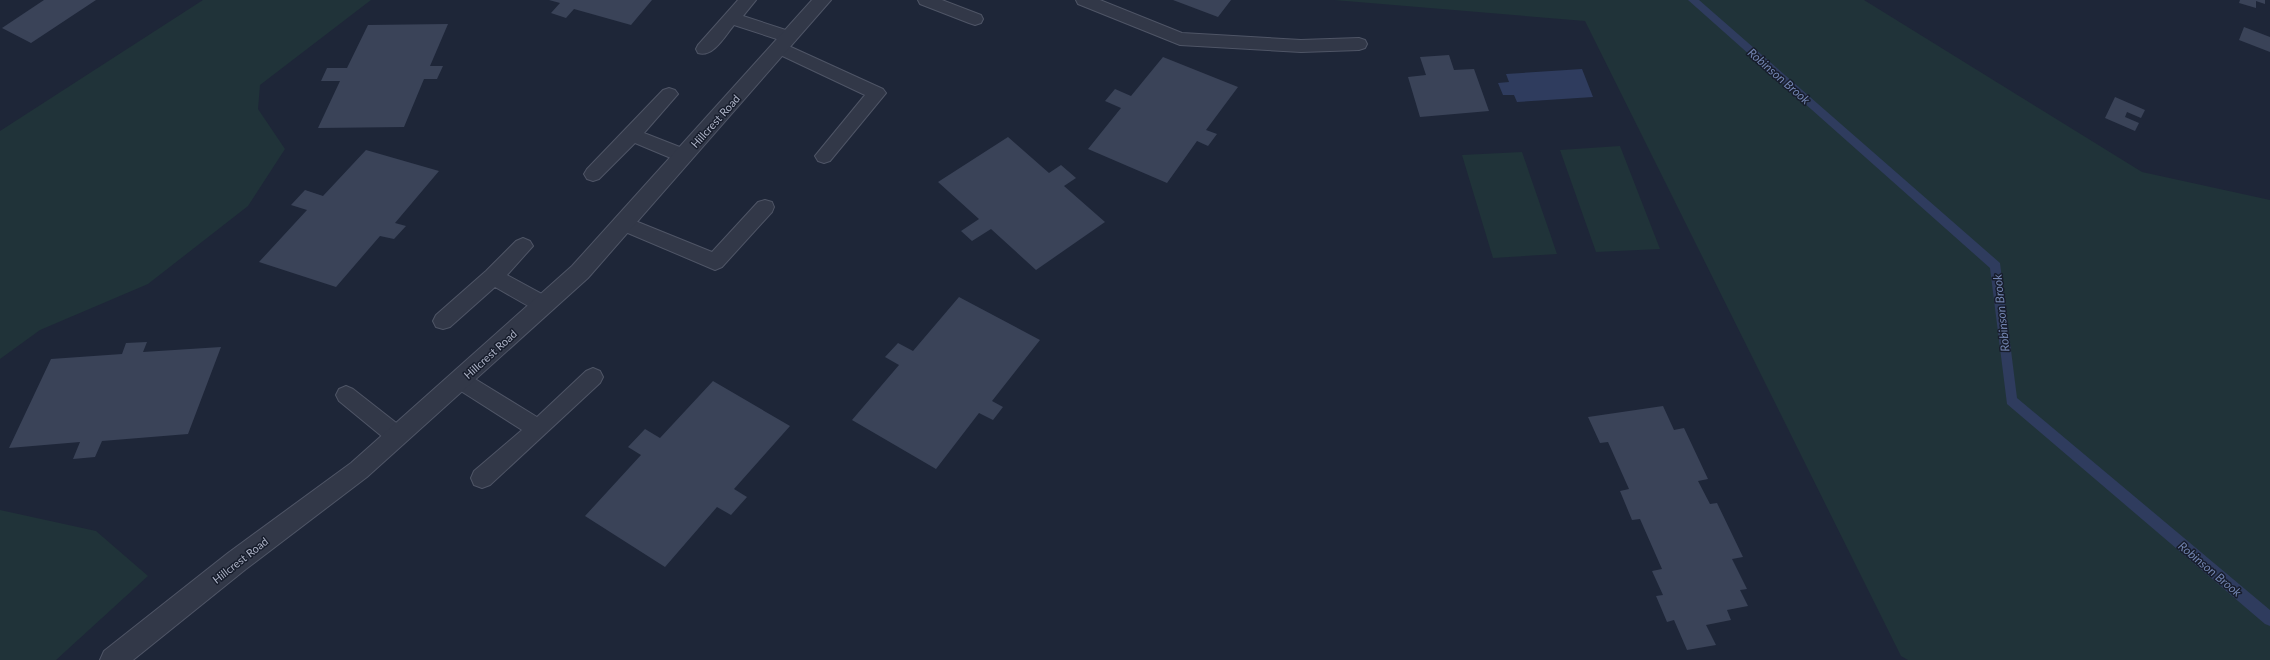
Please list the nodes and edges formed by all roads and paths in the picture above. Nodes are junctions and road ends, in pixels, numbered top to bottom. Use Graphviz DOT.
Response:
graph roads {
  1 [pos="748,0"];
  2 [pos="822,0"];
  3 [pos="926,0"];
  4 [pos="1084,0"];
  5 [pos="731,18"];
  6 [pos="975,18"];
  7 [pos="784,42"];
  8 [pos="1359,44"];
  9 [pos="704,49"];
  10 [pos="669,94"];
  11 [pos="632,135"];
  12 [pos="684,156"];
  13 [pos="824,156"];
  14 [pos="593,174"];
  15 [pos="765,207"];
  16 [pos="624,223"];
  17 [pos="523,246"];
  18 [pos="493,277"];
  19 [pos="544,305"];
  20 [pos="443,321"];
  21 [pos="593,378"];
  22 [pos="460,380"];
  23 [pos="346,395"];
  24 [pos="538,429"];
  25 [pos="397,436"];
  26 [pos="482,478"];
  27 [pos="113,660"];
  1 -- 5 [label="lane"];
  2 -- 7 [label="street, Hillcrest Road"];
  3 -- 6 [label="lane"];
  4 -- 8 [label="lane"];
  5 -- 7 [label="lane"];
  5 -- 9 [label="lane"];
  7 -- 12 [label="street, Hillcrest Road"];
  7 -- 13 [label="lane"];
  10 -- 11 [label="lane"];
  11 -- 12 [label="lane"];
  11 -- 14 [label="lane"];
  12 -- 16 [label="street, Hillcrest Road"];
  15 -- 16 [label="lane"];
  16 -- 19 [label="street, Hillcrest Road"];
  17 -- 18 [label="lane"];
  18 -- 19 [label="lane"];
  18 -- 20 [label="lane"];
  19 -- 22 [label="street, Hillcrest Road"];
  21 -- 24 [label="lane"];
  22 -- 24 [label="lane"];
  22 -- 25 [label="street, Hillcrest Road"];
  23 -- 25 [label="lane"];
  24 -- 26 [label="lane"];
  25 -- 27 [label="street, Hillcrest Road"];
}
